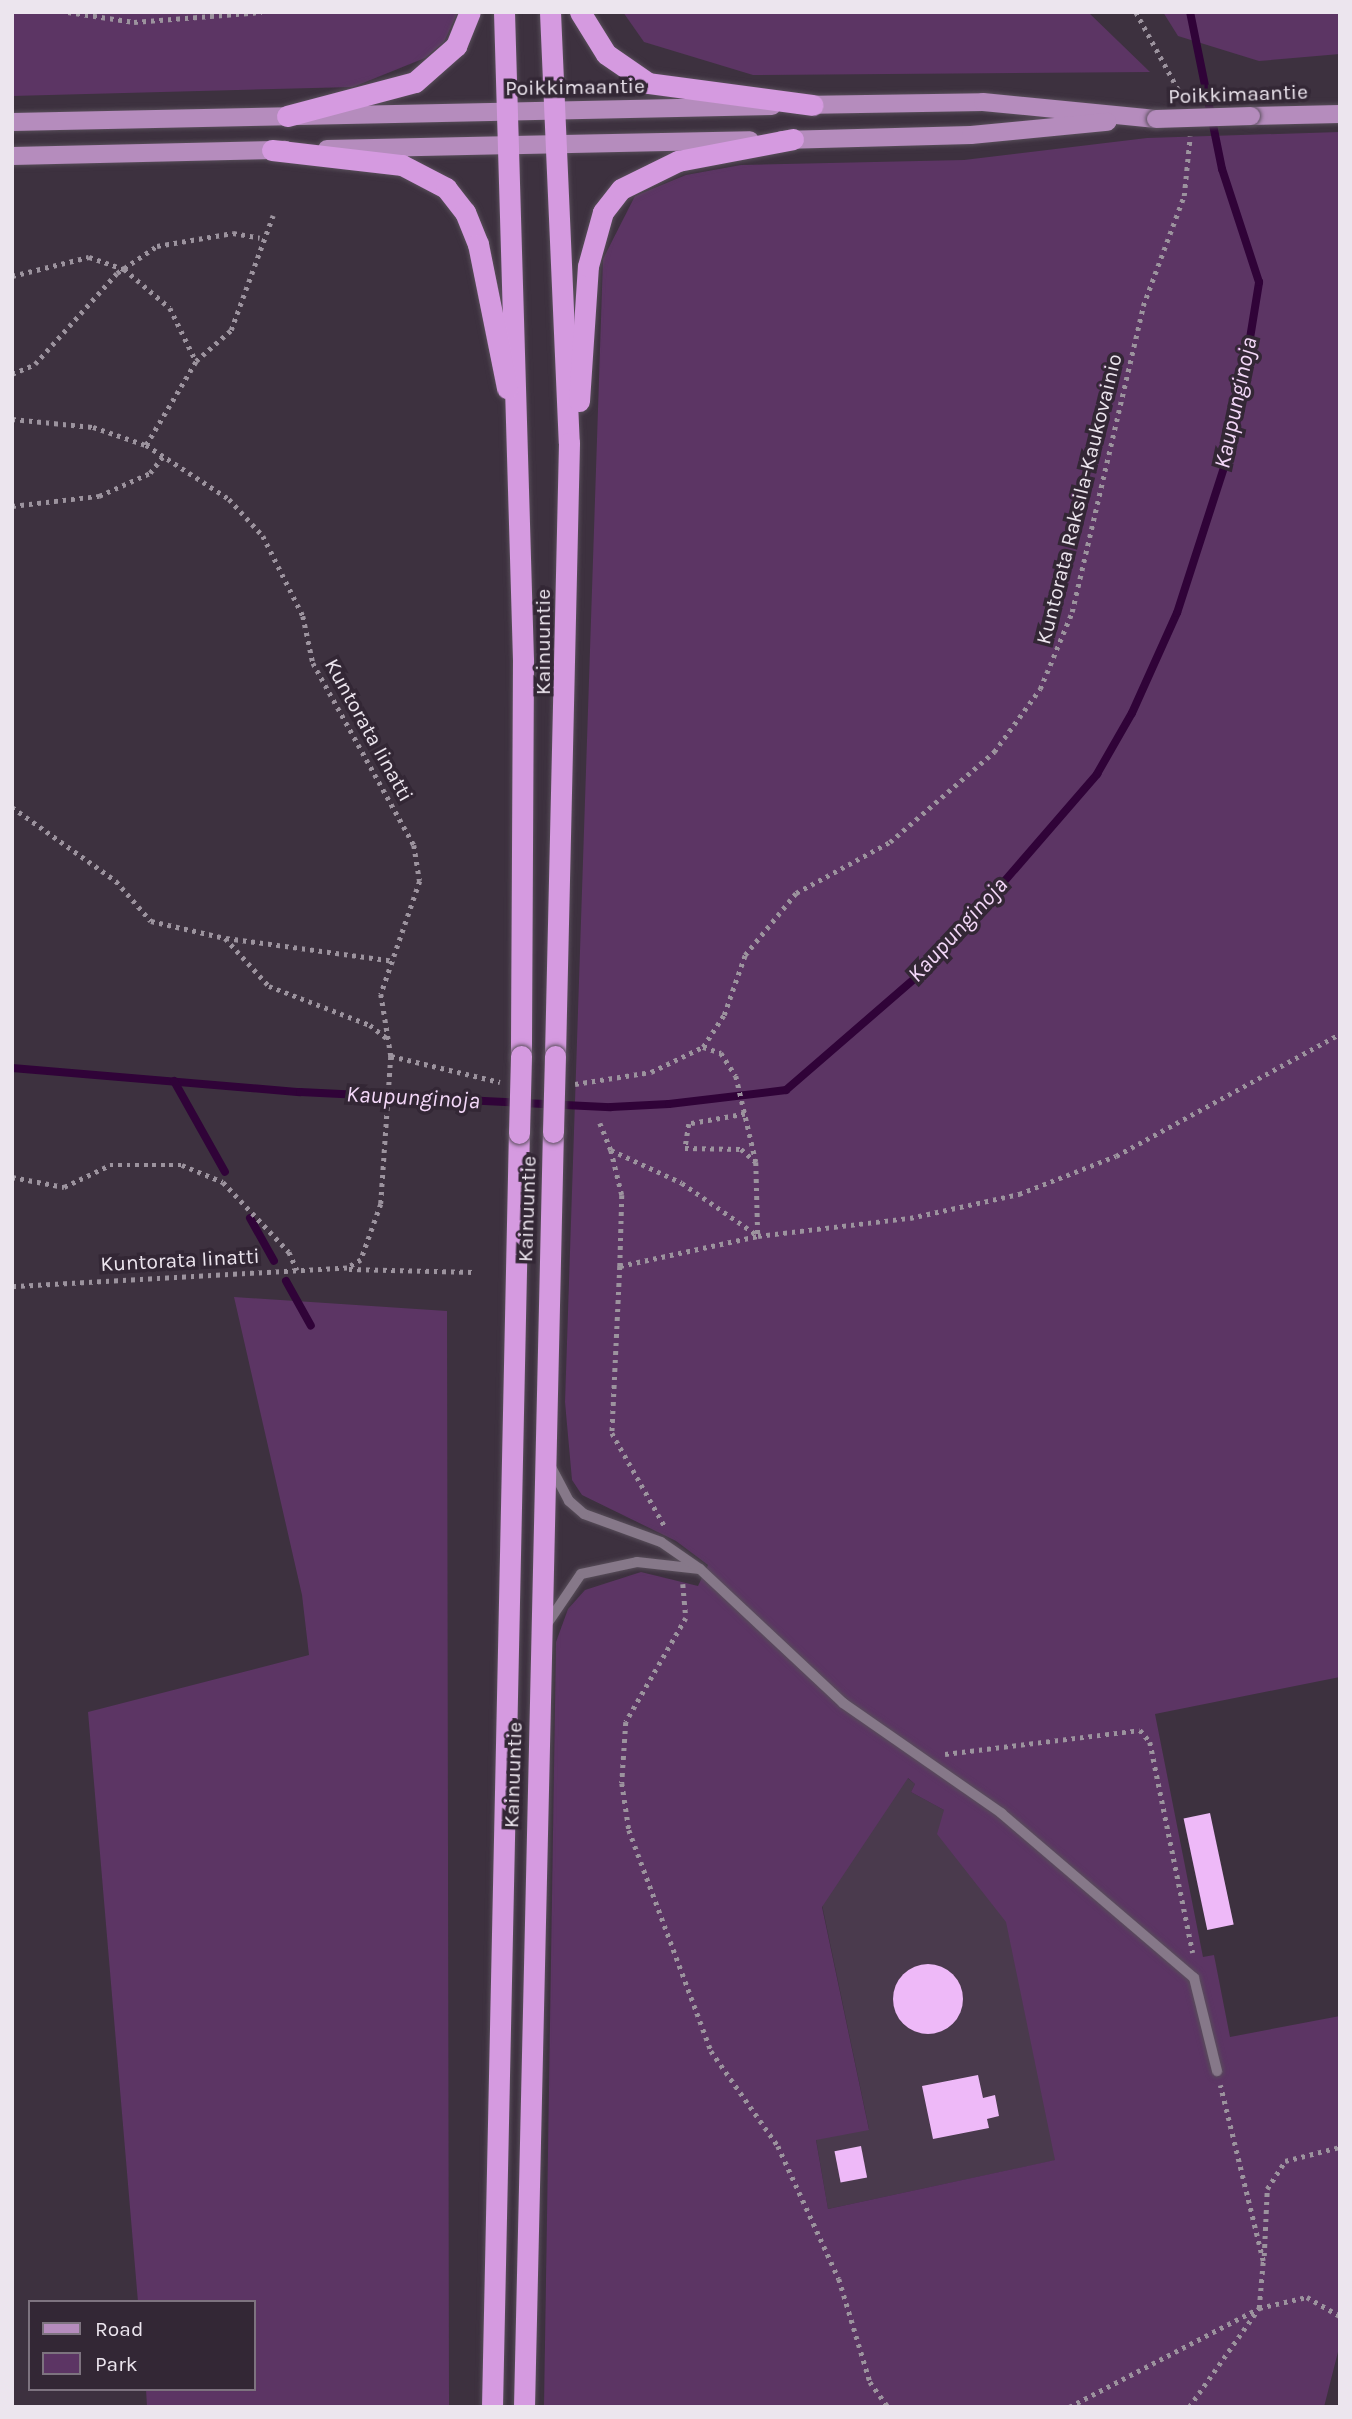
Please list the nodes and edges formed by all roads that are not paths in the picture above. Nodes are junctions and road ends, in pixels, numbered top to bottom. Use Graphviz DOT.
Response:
graph roads {
  1 [pos="470,12"];
  2 [pos="504,12"];
  3 [pos="550,12"];
  4 [pos="580,12"];
  5 [pos="813,105"];
  6 [pos="556,109"];
  7 [pos="509,110"];
  8 [pos="1340,114"];
  9 [pos="287,116"];
  10 [pos="1147,119"];
  11 [pos="12,122"];
  12 [pos="793,139"];
  13 [pos="557,146"];
  14 [pos="510,148"];
  15 [pos="272,150"];
  16 [pos="12,156"];
  17 [pos="520,498"];
  18 [pos="568,504"];
  19 [pos="545,1455"];
  20 [pos="700,1569"];
  21 [pos="542,1633"];
  22 [pos="1217,2071"];
  23 [pos="492,2407"];
  24 [pos="524,2407"];
  1 -- 9 [label="highway"];
  2 -- 7 [label="highway, Kainuuntie"];
  3 -- 6 [label="highway, Kainuuntie"];
  4 -- 5 [label="highway"];
  5 -- 6 [label="main road, Poikkimaantie"];
  5 -- 10 [label="main road, Poikkimaantie"];
  6 -- 7 [label="main road, Poikkimaantie"];
  6 -- 13 [label="highway, Kainuuntie"];
  7 -- 9 [label="main road, Poikkimaantie"];
  7 -- 14 [label="highway, Kainuuntie"];
  8 -- 10 [label="main road, Poikkimaantie, bridge"];
  9 -- 11 [label="main road, Poikkimaantie"];
  10 -- 12 [label="main road, Poikkimaantie"];
  12 -- 13 [label="main road, Poikkimaantie"];
  12 -- 18 [label="highway"];
  13 -- 14 [label="main road, Poikkimaantie"];
  13 -- 18 [label="highway, Kainuuntie"];
  14 -- 15 [label="main road, Poikkimaantie"];
  14 -- 17 [label="highway, Kainuuntie"];
  15 -- 16 [label="main road, Poikkimaantie"];
  15 -- 17 [label="highway"];
  17 -- 23 [label="highway, Kainuuntie, bridge"];
  18 -- 19 [label="highway, Kainuuntie, bridge"];
  19 -- 20 [label="lane"];
  19 -- 21 [label="highway, Kainuuntie"];
  20 -- 21 [label="lane"];
  20 -- 22 [label="lane"];
  21 -- 24 [label="highway, Kainuuntie"];
}
